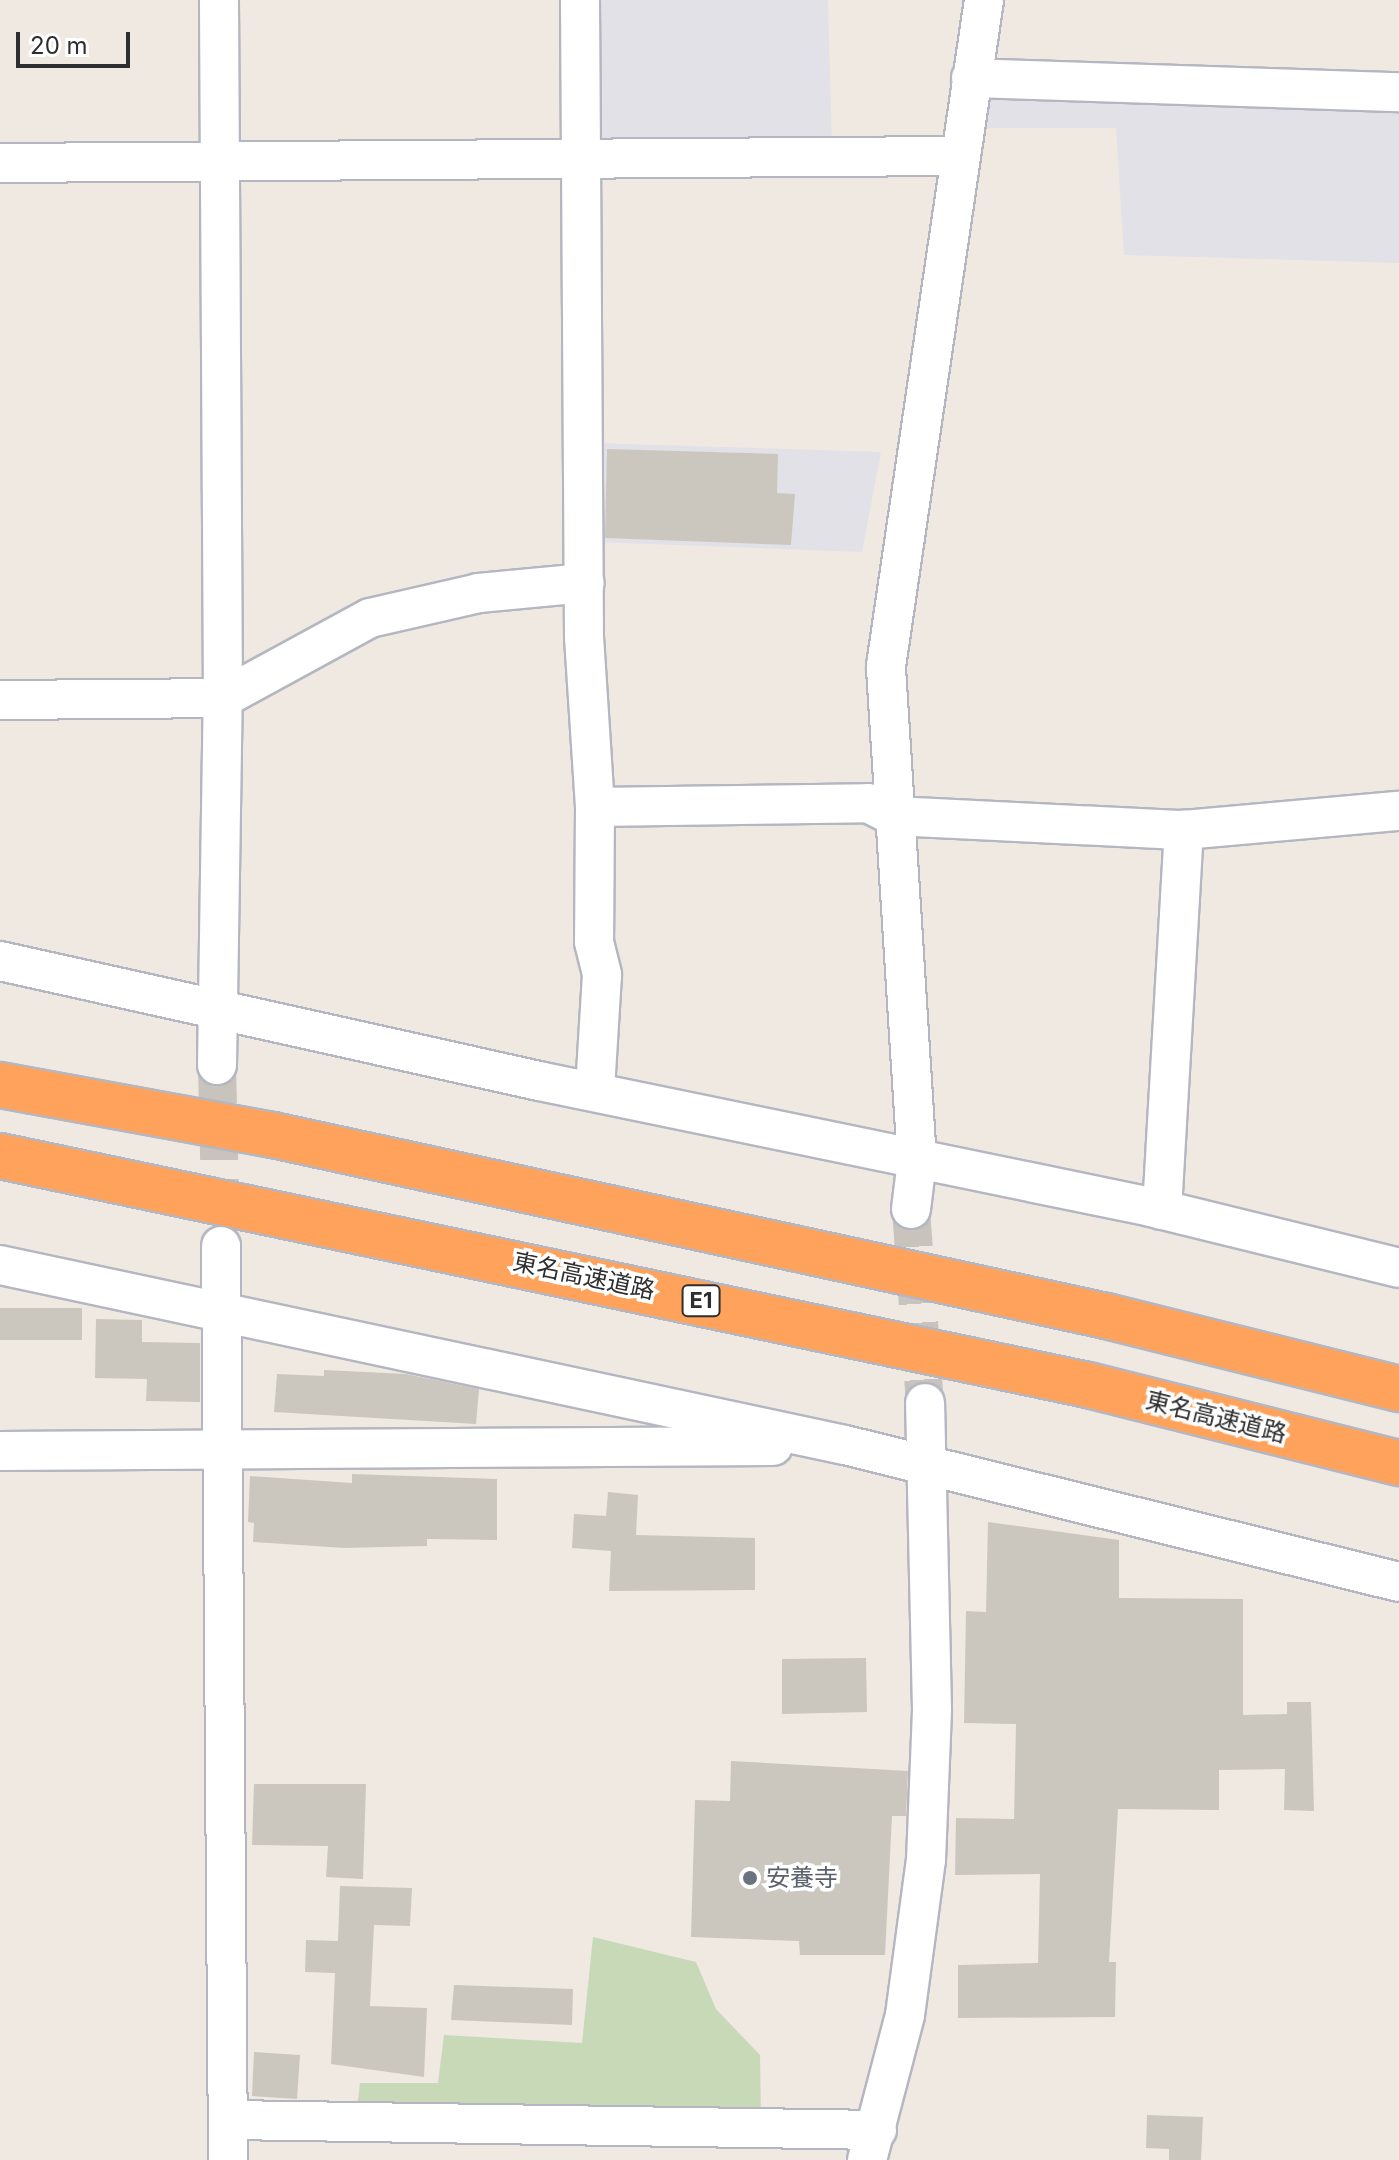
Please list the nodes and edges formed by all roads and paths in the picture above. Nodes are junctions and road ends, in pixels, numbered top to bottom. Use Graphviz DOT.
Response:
graph roads {
  1 [pos="219,0"];
  2 [pos="580,0"];
  3 [pos="984,0"];
  4 [pos="971,78"];
  5 [pos="1399,92"];
  6 [pos="961,156"];
  7 [pos="579,160"];
  8 [pos="0,163"];
  9 [pos="220,164"];
  10 [pos="585,583"];
  11 [pos="223,698"];
  12 [pos="0,700"];
  13 [pos="595,807"];
  14 [pos="1399,811"];
  15 [pos="894,816"];
  16 [pos="1184,830"];
  17 [pos="0,961"];
  18 [pos="220,1009"];
  19 [pos="217,1065"];
  20 [pos="0,1085"];
  21 [pos="595,1091"];
  22 [pos="0,1156"];
  23 [pos="917,1161"];
  24 [pos="911,1209"];
  25 [pos="1162,1210"];
  26 [pos="221,1246"];
  27 [pos="0,1265"];
  28 [pos="1399,1268"];
  29 [pos="225,1311"];
  30 [pos="1399,1389"];
  31 [pos="925,1403"];
  32 [pos="845,1445"];
  33 [pos="226,1450"];
  34 [pos="0,1451"];
  35 [pos="1399,1463"];
  36 [pos="929,1468"];
  37 [pos="1399,1582"];
  38 [pos="229,2120"];
  39 [pos="872,2145"];
  40 [pos="228,2160"];
  1 -- 9 [label="street"];
  2 -- 7 [label="street"];
  3 -- 4 [label="street"];
  4 -- 5 [label="street"];
  4 -- 6 [label="street"];
  6 -- 7 [label="street"];
  6 -- 15 [label="street"];
  7 -- 9 [label="street"];
  7 -- 10 [label="street"];
  8 -- 9 [label="street"];
  9 -- 11 [label="street"];
  10 -- 11 [label="street"];
  10 -- 13 [label="street"];
  11 -- 12 [label="street"];
  11 -- 18 [label="street"];
  13 -- 15 [label="street"];
  13 -- 21 [label="street"];
  14 -- 16 [label="street"];
  15 -- 16 [label="street"];
  15 -- 23 [label="street"];
  16 -- 25 [label="street"];
  17 -- 18 [label="street"];
  18 -- 19 [label="street"];
  18 -- 21 [label="street"];
  20 -- 30 [label="highway"];
  21 -- 23 [label="street"];
  22 -- 35 [label="highway, 東名高速道路 / E1"];
  23 -- 24 [label="street"];
  23 -- 25 [label="street"];
  25 -- 28 [label="street"];
  26 -- 29 [label="street"];
  27 -- 29 [label="street"];
  29 -- 32 [label="street"];
  29 -- 33 [label="street"];
  31 -- 36 [label="street"];
  32 -- 33 [label="street"];
  32 -- 36 [label="street"];
  33 -- 34 [label="street"];
  33 -- 38 [label="street"];
  36 -- 37 [label="street"];
  36 -- 39 [label="street"];
  38 -- 39 [label="street"];
  38 -- 40 [label="street"];
}
